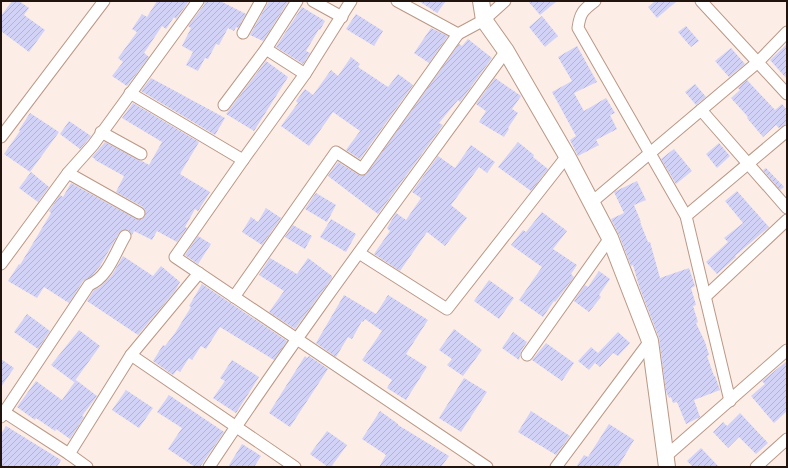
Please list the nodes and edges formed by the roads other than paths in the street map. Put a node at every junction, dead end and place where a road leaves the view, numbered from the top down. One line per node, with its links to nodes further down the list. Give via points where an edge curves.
1 (104, 1): 27 (street)
2 (198, 1): 21 (street)
3 (261, 1): 15 (street)
4 (297, 1): 17 (street)
5 (312, 1): 12 (street)
6 (351, 1): 12 (street)
7 (397, 1): 16 (street)
8 (481, 1): 13 (street)
9 (505, 1): 13 (street)
10 (595, 1): 28 (street, via 579,16 578,28)
11 (701, 1): 19 (street)
12 (342, 17): 20 (street)
13 (484, 20): 16 (street); 18 (street)
14 (787, 32): 19 (street)
15 (243, 33)
16 (458, 34): 44 (street, via 362,169 336,152)
17 (266, 49): 20 (street); 23 (street)
18 (506, 51): 30 (street); 41 (street)
19 (758, 62): 22 (street); 24 (street)
20 (305, 74): 31 (street)
21 (130, 93): 26 (street); 31 (street)
22 (787, 94)
23 (224, 105)
24 (701, 110): 28 (street); 32 (street)
25 (787, 131): 32 (street)
26 (102, 132): 29 (street); 33 (street)
27 (1, 137)
28 (649, 153): 34 (street); 37 (street)
29 (141, 154)
30 (568, 156): 34 (street); 41 (street, via 447,309)
31 (243, 160): 43 (street, via 175,257)
32 (748, 164): 35 (street); 37 (street)
33 (68, 172): 36 (street); 42 (street)
34 (592, 202): 40 (street)
35 (787, 208)
36 (139, 213)
37 (686, 216): 45 (street)
38 (787, 220): 45 (street)
39 (125, 236): 52 (street, via 103,276 89,285)
40 (610, 238): 47 (street); 50 (street)
41 (359, 253): 46 (street)
42 (1, 264)
43 (199, 273): 44 (street); 49 (street)
44 (234, 297): 46 (street)
45 (705, 297): 51 (street)
46 (297, 339): 53 (street); 60 (street)
47 (650, 341): 56 (street); 61 (street)
48 (787, 350): 51 (street)
49 (131, 355): 53 (street); 55 (street)
50 (527, 355)
51 (730, 401): 56 (street)
52 (2, 413): 55 (street)
53 (235, 427): 58 (street); 59 (street)
54 (787, 439): 62 (street)
55 (69, 454): 57 (street)
56 (666, 462)
57 (87, 467)
58 (209, 467)
59 (295, 467)
60 (487, 467)
61 (556, 467)
62 (756, 467)

